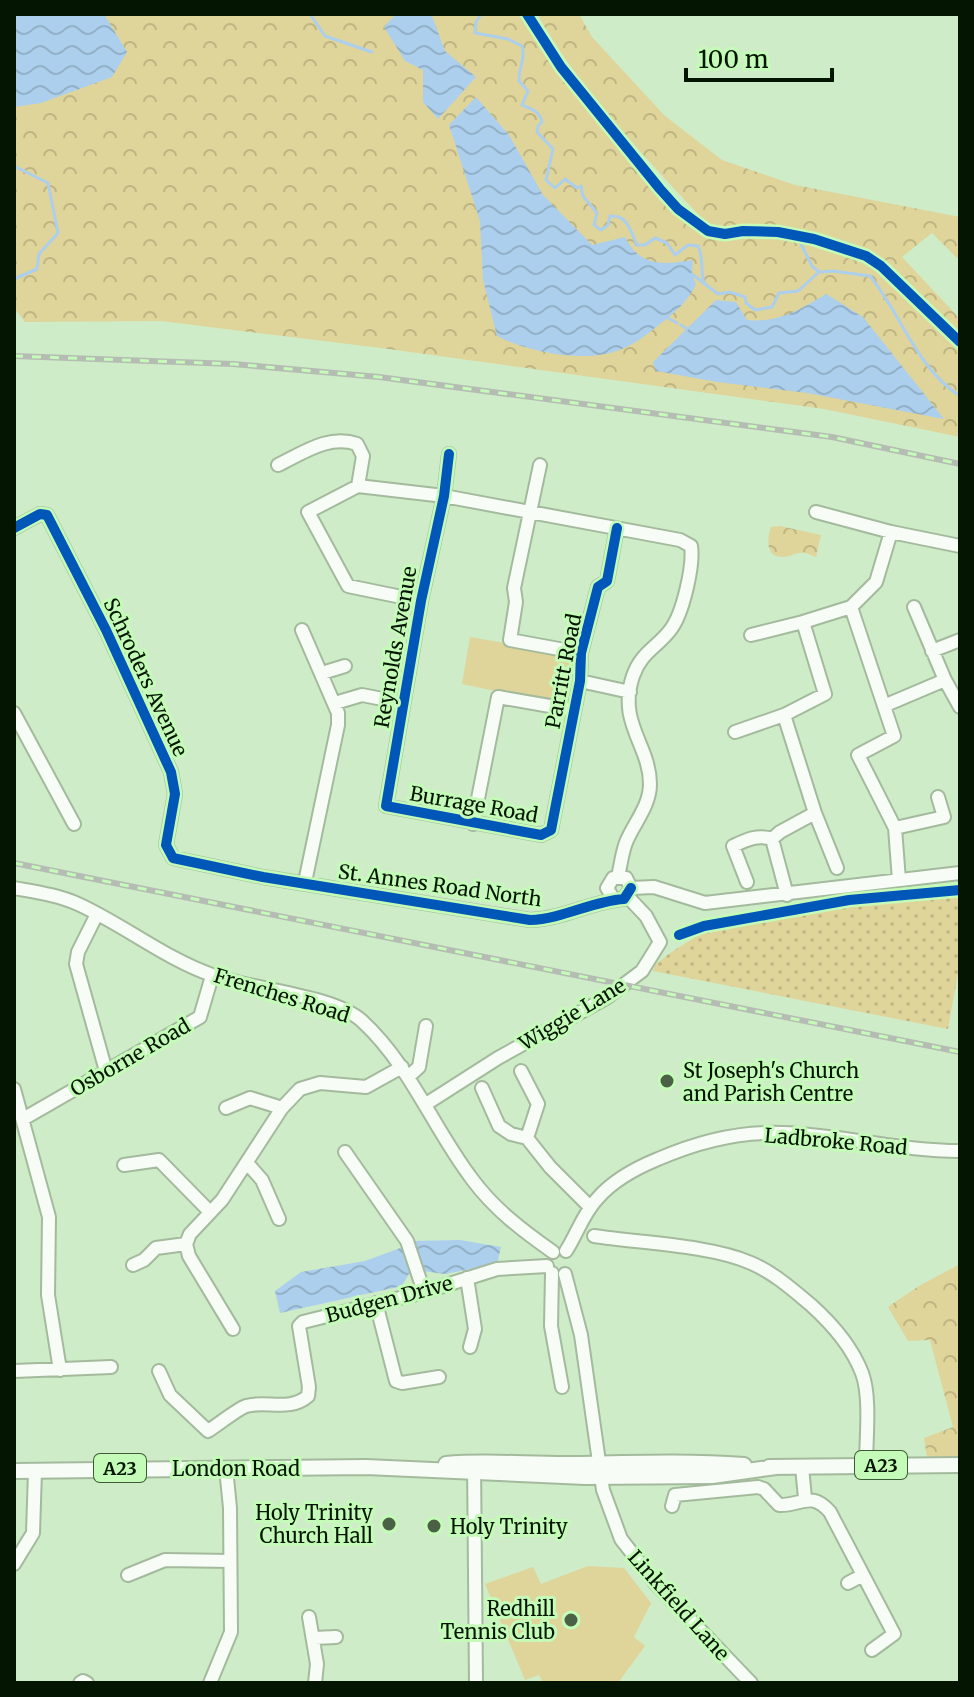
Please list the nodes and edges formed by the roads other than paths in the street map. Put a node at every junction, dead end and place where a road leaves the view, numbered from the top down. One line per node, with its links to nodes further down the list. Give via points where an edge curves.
1 (449, 454): 5 (street, Reynolds Avenue)
2 (278, 465): 4 (street, via 336,439 357,444 363,456)
3 (540, 465): 6 (street)
4 (358, 480): 5 (street); 12 (street, via 308,512 348,586)
5 (444, 496): 6 (street); 12 (street, Reynolds Avenue)
6 (531, 512): 9 (street); 20 (street, via 514,588 510,640)
7 (816, 512): 10 (street)
8 (14, 528): 46 (street, Schroders Avenue, via 47,515 106,630 171,772 175,794 169,854 183,862)
9 (617, 528): 20 (street, Parritt Road, via 607,581 598,587); 25 (street, via 691,546 678,616 672,629 646,651)
10 (891, 532): 11 (street); 13 (street, via 876,582)
11 (960, 546)
12 (421, 601): 27 (street, Reynolds Avenue)
13 (851, 607): 15 (street); 28 (street)
14 (914, 607): 19 (street)
15 (803, 622): 17 (street); 31 (street, via 825,694)
16 (302, 630): 22 (street)
17 (751, 635)
18 (960, 640): 19 (street)
19 (932, 651): 23 (street)
20 (581, 653): 24 (street, Parritt Road)
21 (345, 666): 22 (street)
22 (322, 673): 26 (street)
23 (945, 680): 28 (street); 29 (street)
24 (580, 681): 25 (street); 30 (street, Parritt Road)
25 (630, 692): 44 (street, via 629,713 650,784)
26 (335, 703): 27 (street, via 362,695); 46 (street, via 338,725)
27 (403, 703): 35 (street, Reynolds Avenue)
28 (886, 705): 40 (street, via 894,736 858,755)
29 (960, 707)
30 (573, 710): 38 (street, via 498,697); 39 (street, Parritt Road)
31 (784, 715): 33 (street); 36 (street)
32 (16, 722): 37 (street)
33 (735, 732)
34 (938, 797): 40 (street, via 944,817)
35 (386, 806): 38 (street, Burrage Road)
36 (815, 813): 41 (street); 42 (street)
37 (74, 824)
38 (473, 824): 39 (street, Burrage Road, via 541,835)
39 (553, 826)
40 (895, 828): 45 (street)
41 (772, 839): 47 (street, via 765,836 733,846); 50 (street)
42 (837, 868)
43 (960, 873): 45 (street)
44 (618, 876): 49 (street, via 628,880); 51 (street, via 607,888)
45 (899, 880): 50 (street)
46 (305, 882): 51 (street, St. Annes Road North, via 530,920 555,918)
47 (747, 882)
48 (14, 888): 52 (street, Frenches Road, via 64,899)
49 (630, 892): 50 (street, via 654,887 705,903); 51 (street); 60 (street, Wiggie Lane, via 660,942 642,971 593,1006)
50 (787, 895)
51 (613, 898)
52 (97, 914): 53 (street, Frenches Road); 55 (street, via 76,964)
53 (212, 976): 55 (street, Osborne Road, via 200,1017); 57 (street, Frenches Road, via 358,1017)
54 (426, 1026): 57 (street, via 419,1067)
55 (106, 1071): 63 (street, Osborne Road)
56 (521, 1071): 64 (street, via 538,1104)
57 (405, 1072): 60 (street, Frenches Road); 62 (street, via 366,1087 309,1085)
58 (482, 1088): 64 (street, via 499,1126)
59 (14, 1089): 63 (street)
60 (426, 1104): 74 (street, Frenches Road, via 472,1180 502,1214)
61 (226, 1108): 62 (street, via 250,1098)
62 (282, 1108): 67 (street)
63 (23, 1119): 83 (street, via 49,1217 48,1295)
64 (527, 1138): 69 (street)
65 (960, 1151): 69 (street, Ladbroke Road, via 786,1133 736,1136 683,1148 634,1170)
66 (345, 1152): 78 (street, via 407,1241)
67 (247, 1163): 70 (street); 71 (street, via 262,1180)
68 (124, 1165): 70 (street, via 159,1160)
69 (590, 1207): 74 (street, Ladbroke Road)
70 (210, 1212): 73 (street)
71 (279, 1219)
72 (594, 1236): 88 (street, via 720,1253 784,1282 827,1320 862,1374)
73 (186, 1244): 75 (street, via 156,1248); 80 (street)
74 (559, 1251): 76 (street, Ladbroke Road, via 548,1259); 76 (street, via 572,1260 571,1266)
75 (142, 1265)
76 (555, 1271): 77 (street, Budgen Drive, via 497,1269); 87 (street, via 551,1326); 93 (street, via 581,1335)
77 (467, 1278): 78 (street, Budgen Drive); 81 (street, via 475,1329)
78 (424, 1292): 79 (street, Budgen Drive)
79 (376, 1303): 85 (street, Budgen Drive, via 301,1323 310,1392 301,1402 244,1406 208,1431 170,1395); 86 (street, via 396,1381)
80 (233, 1329)
81 (470, 1347)
82 (111, 1367): 83 (street)
83 (60, 1370): 84 (street)
84 (14, 1371)
85 (159, 1371)
86 (439, 1377)
87 (562, 1387)
88 (866, 1465): 89 (main road, London Road / A23); 90 (main road, London Road / A23)
89 (960, 1465)
90 (802, 1467): 93 (main road, London Road / A23, via 711,1463); 96 (street)
91 (226, 1468): 92 (main road, London Road / A23); 95 (main road, London Road / A23); 98 (street)
92 (474, 1468): 93 (main road, London Road / A23); 109 (street)
93 (600, 1469): 110 (street, Linkfield Lane, via 613,1523 631,1556)
94 (14, 1471): 95 (main road, London Road / A23)
95 (35, 1471): 99 (street, via 33,1533)
96 (805, 1498): 97 (street, via 779,1505 758,1487 675,1495); 101 (street, via 827,1507)
97 (672, 1506)
98 (230, 1561): 100 (street, via 165,1560); 107 (street, via 231,1632)
99 (14, 1564)
100 (128, 1575)
101 (863, 1575): 102 (street); 106 (street, via 894,1634)
102 (848, 1583)
103 (309, 1617): 105 (street)
104 (336, 1637): 105 (street)
105 (314, 1638): 108 (street)
106 (872, 1650)
107 (210, 1683)
108 (315, 1683)
109 (476, 1683)
110 (751, 1683)

